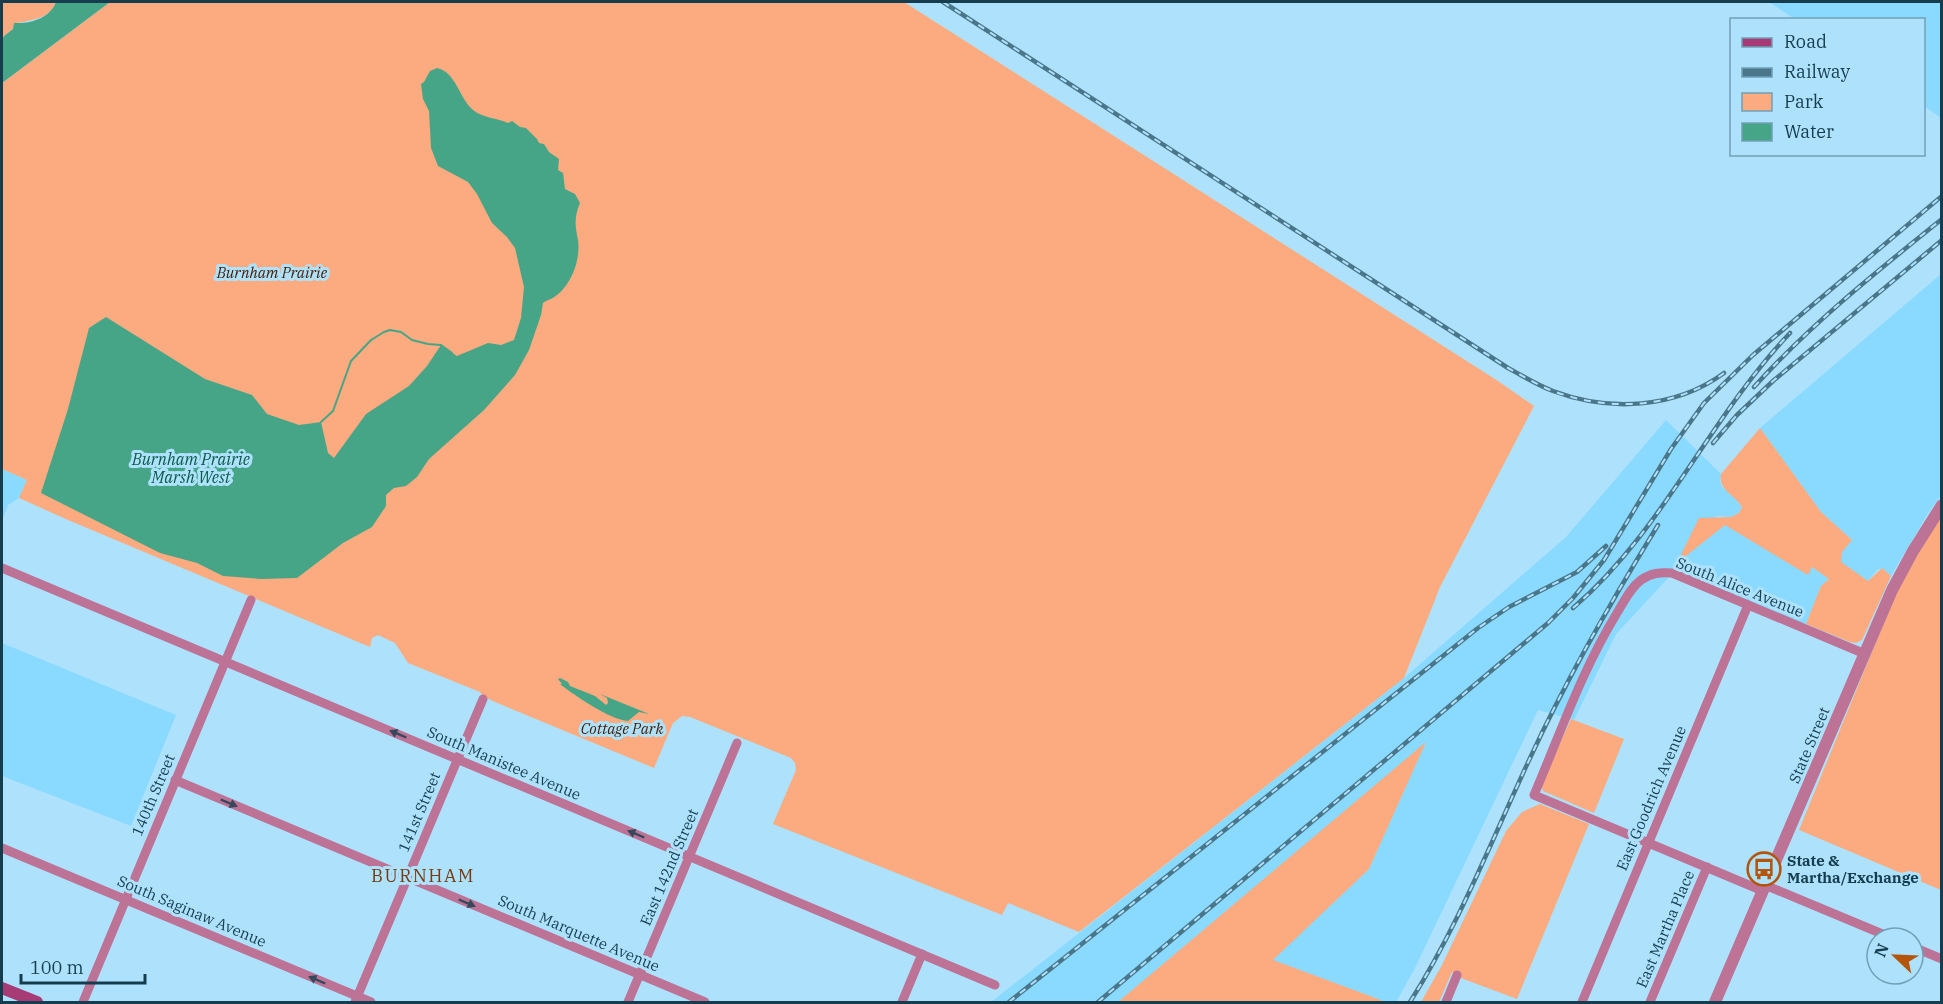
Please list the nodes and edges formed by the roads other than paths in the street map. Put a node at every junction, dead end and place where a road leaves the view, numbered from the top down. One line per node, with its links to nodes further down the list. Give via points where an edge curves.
1 (1941, 505): 5 (street, State Street, via 1903,568)
2 (2, 568): 6 (street, South Manistee Avenue)
3 (251, 600): 6 (street, 140th Street)
4 (1748, 605): 5 (street, South Alice Avenue); 11 (street, East Goodrich Avenue); 11 (street, South Alice Avenue, via 1672,573 1652,574 1640,580 1609,626 1534,795)
5 (1865, 654): 16 (street, State Street)
6 (225, 662): 9 (street, South Manistee Avenue, one-way to 6); 10 (street, 140th Street)
7 (483, 699): 9 (street, 141st Street)
8 (737, 743): 13 (street, East 142nd Street)
9 (457, 760): 13 (street, South Manistee Avenue, one-way to 9); 15 (street, 141st Street)
10 (175, 780): 15 (street, South Marquette Avenue, one-way to 15); 17 (street, 140th Street)
11 (1649, 843): 14 (street); 34 (street, East Goodrich Avenue)
12 (2, 848): 17 (street, South Saginaw Avenue)
13 (690, 857): 20 (street, South Manistee Avenue); 22 (street, East 142nd Street)
14 (1707, 867): 16 (street); 35 (street, East Martha Place)
15 (407, 878): 22 (street, South Marquette Avenue, one-way to 22); 26 (street, 141st Street)
16 (1764, 888): 18 (street); 36 (street, State Street)
17 (125, 900): 26 (street, South Saginaw Avenue, one-way to 17); 28 (street, 140th Street)
18 (1865, 927)
19 (1925, 952): 21 (street)
20 (922, 954): 24 (street, South Manistee Avenue); 32 (street)
21 (1941, 959)
22 (640, 975): 30 (street, East 142nd Street); 31 (street, South Marquette Avenue)
23 (1457, 975): 33 (street)
24 (995, 985)
25 (2, 988): 27 (main road)
26 (356, 1000): 29 (street, South Saginaw Avenue)
27 (37, 1002)
28 (82, 1002)
29 (371, 1002)
30 (628, 1002)
31 (705, 1002)
32 (902, 1002)
33 (1446, 1002)
34 (1582, 1002)
35 (1650, 1002)
36 (1718, 1002)

